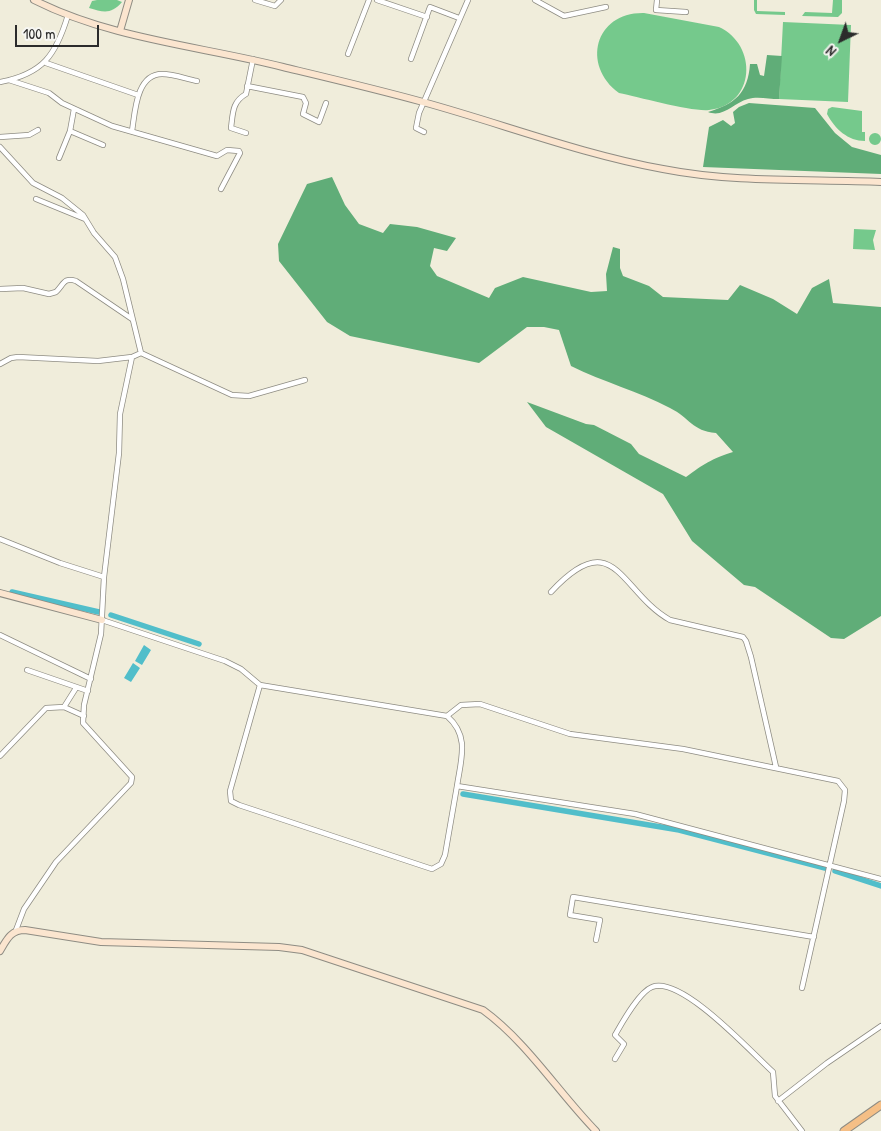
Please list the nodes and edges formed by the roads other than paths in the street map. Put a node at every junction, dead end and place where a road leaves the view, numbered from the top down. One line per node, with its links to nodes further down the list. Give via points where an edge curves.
1 (34, 0): 12 (main road)
2 (129, 0): 15 (main road)
3 (255, 0): 4 (street, via 275,6)
4 (282, 0)
5 (369, 0): 16 (street)
6 (377, 0): 13 (street)
7 (468, 0): 14 (street)
8 (535, 0): 10 (street, via 564,16)
9 (657, 0): 11 (street, via 656,10)
10 (606, 7)
11 (686, 12)
12 (68, 15): 15 (main road); 19 (street, via 62,36)
13 (426, 17): 14 (street, via 430,7); 18 (street)
14 (459, 18): 25 (street)
15 (120, 31): 17 (main road)
16 (348, 54)
17 (253, 59): 23 (street); 25 (main road)
18 (411, 59)
19 (46, 63): 20 (street); 24 (street)
20 (9, 80): 22 (street); 27 (street, via 49,92)
21 (197, 81): 24 (street, via 160,74 149,78)
22 (0, 82)
23 (247, 86): 26 (street, via 303,97 306,103 303,114 319,122); 32 (street, via 246,94 237,99 231,128)
24 (138, 95): 30 (street)
25 (423, 102): 31 (street, via 416,128); 37 (main road, via 545,139 662,169 714,176)
26 (326, 103)
27 (74, 109): 29 (street); 30 (street)
28 (38, 130): 33 (street, via 29,135)
29 (70, 131): 34 (street); 36 (street)
30 (132, 131): 38 (street, via 217,156 227,150 239,151)
31 (424, 132)
32 (246, 133)
33 (0, 137)
34 (103, 145)
35 (0, 147): 40 (street, via 34,183 62,198)
36 (59, 158)
37 (881, 182)
38 (221, 189)
39 (36, 199): 40 (street)
40 (86, 220): 42 (street, via 114,257 123,279)
41 (0, 289): 42 (street, via 23,288 49,294 56,292 65,280 76,280)
42 (132, 319): 43 (street)
43 (141, 353): 44 (street); 46 (street, via 232,395 249,396)
44 (132, 357): 45 (street, via 98,361 18,357); 48 (street, via 120,414 119,453)
45 (0, 364)
46 (305, 380)
47 (0, 539): 48 (street)
48 (104, 577): 51 (street)
49 (551, 592): 62 (street, via 575,570 588,563 600,562 616,569 670,620 743,637)
50 (0, 594): 51 (main road)
51 (102, 620): 54 (street); 55 (street, via 224,661 242,669)
52 (0, 635): 54 (street)
53 (27, 670): 56 (street)
54 (91, 679): 57 (street)
55 (260, 685): 60 (street); 63 (street, via 230,791 231,801 239,806 432,869 441,864 445,855)
56 (76, 688): 57 (street); 58 (street)
57 (88, 691): 59 (street)
58 (64, 707): 59 (street); 61 (street, via 46,708)
59 (84, 716): 66 (street, via 86,728 132,777 131,783 56,862 24,909)
60 (447, 716): 62 (street, via 461,705 480,704 570,734 682,749); 63 (street, via 458,728 463,744)
61 (0, 756)
62 (776, 768): 64 (street, via 830,778 846,790)
63 (457, 786): 64 (street, via 635,814)
64 (831, 864): 65 (street); 67 (street)
65 (881, 879)
66 (16, 930): 69 (main road); 75 (main road, via 101,942 292,948 472,1005 495,1019)
67 (814, 937): 68 (street, via 572,897 570,915 600,920); 70 (street)
68 (596, 940)
69 (0, 950)
70 (802, 988)
71 (881, 1026): 73 (street)
72 (615, 1059): 73 (street, via 624,1044 615,1035 644,991 656,986 674,988 695,1000 773,1072)
73 (778, 1101): 76 (street)
74 (881, 1105): 77 (main road)
75 (596, 1131)
76 (802, 1131)
77 (844, 1131)

